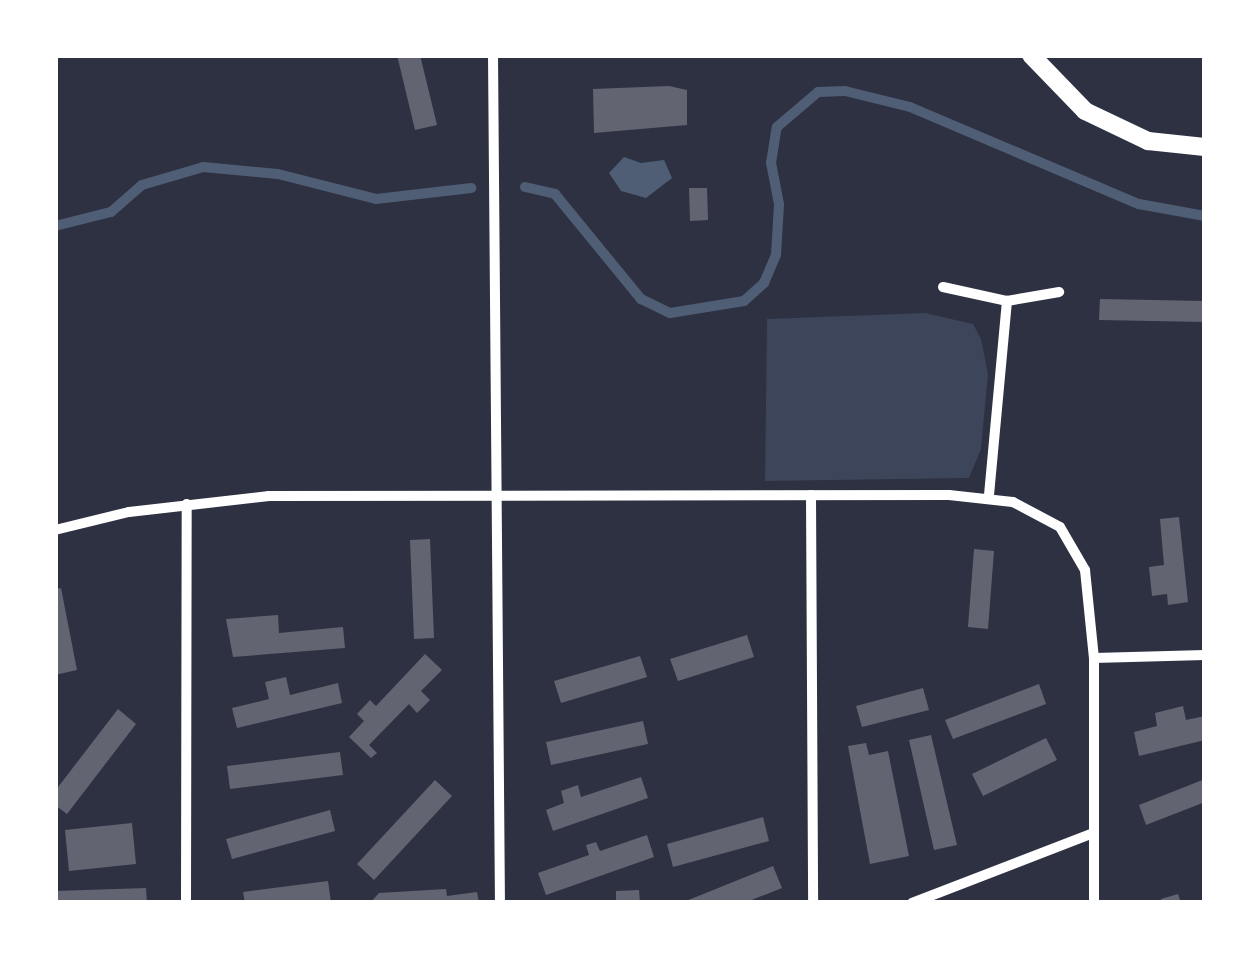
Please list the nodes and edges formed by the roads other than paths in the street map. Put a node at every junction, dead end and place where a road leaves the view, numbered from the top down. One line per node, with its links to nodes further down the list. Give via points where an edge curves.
1 (493, 55): 8 (street)
2 (1031, 55): 3 (street, via 1084,111 1148,141)
3 (1205, 147)
4 (942, 287): 6 (street)
5 (1059, 292): 6 (street)
6 (1007, 301): 9 (street)
7 (811, 495): 8 (street); 9 (street); 17 (street)
8 (498, 496): 10 (street, via 269,496); 16 (street)
9 (988, 496): 13 (street, via 1040,512 1060,528 1084,570)
10 (187, 504): 11 (street); 15 (street)
11 (55, 530)
12 (1205, 655): 13 (street)
13 (1094, 658): 14 (street)
14 (1093, 833): 18 (street); 19 (street)
15 (186, 903)
16 (500, 903)
17 (813, 903)
18 (912, 903)
19 (1094, 903)

